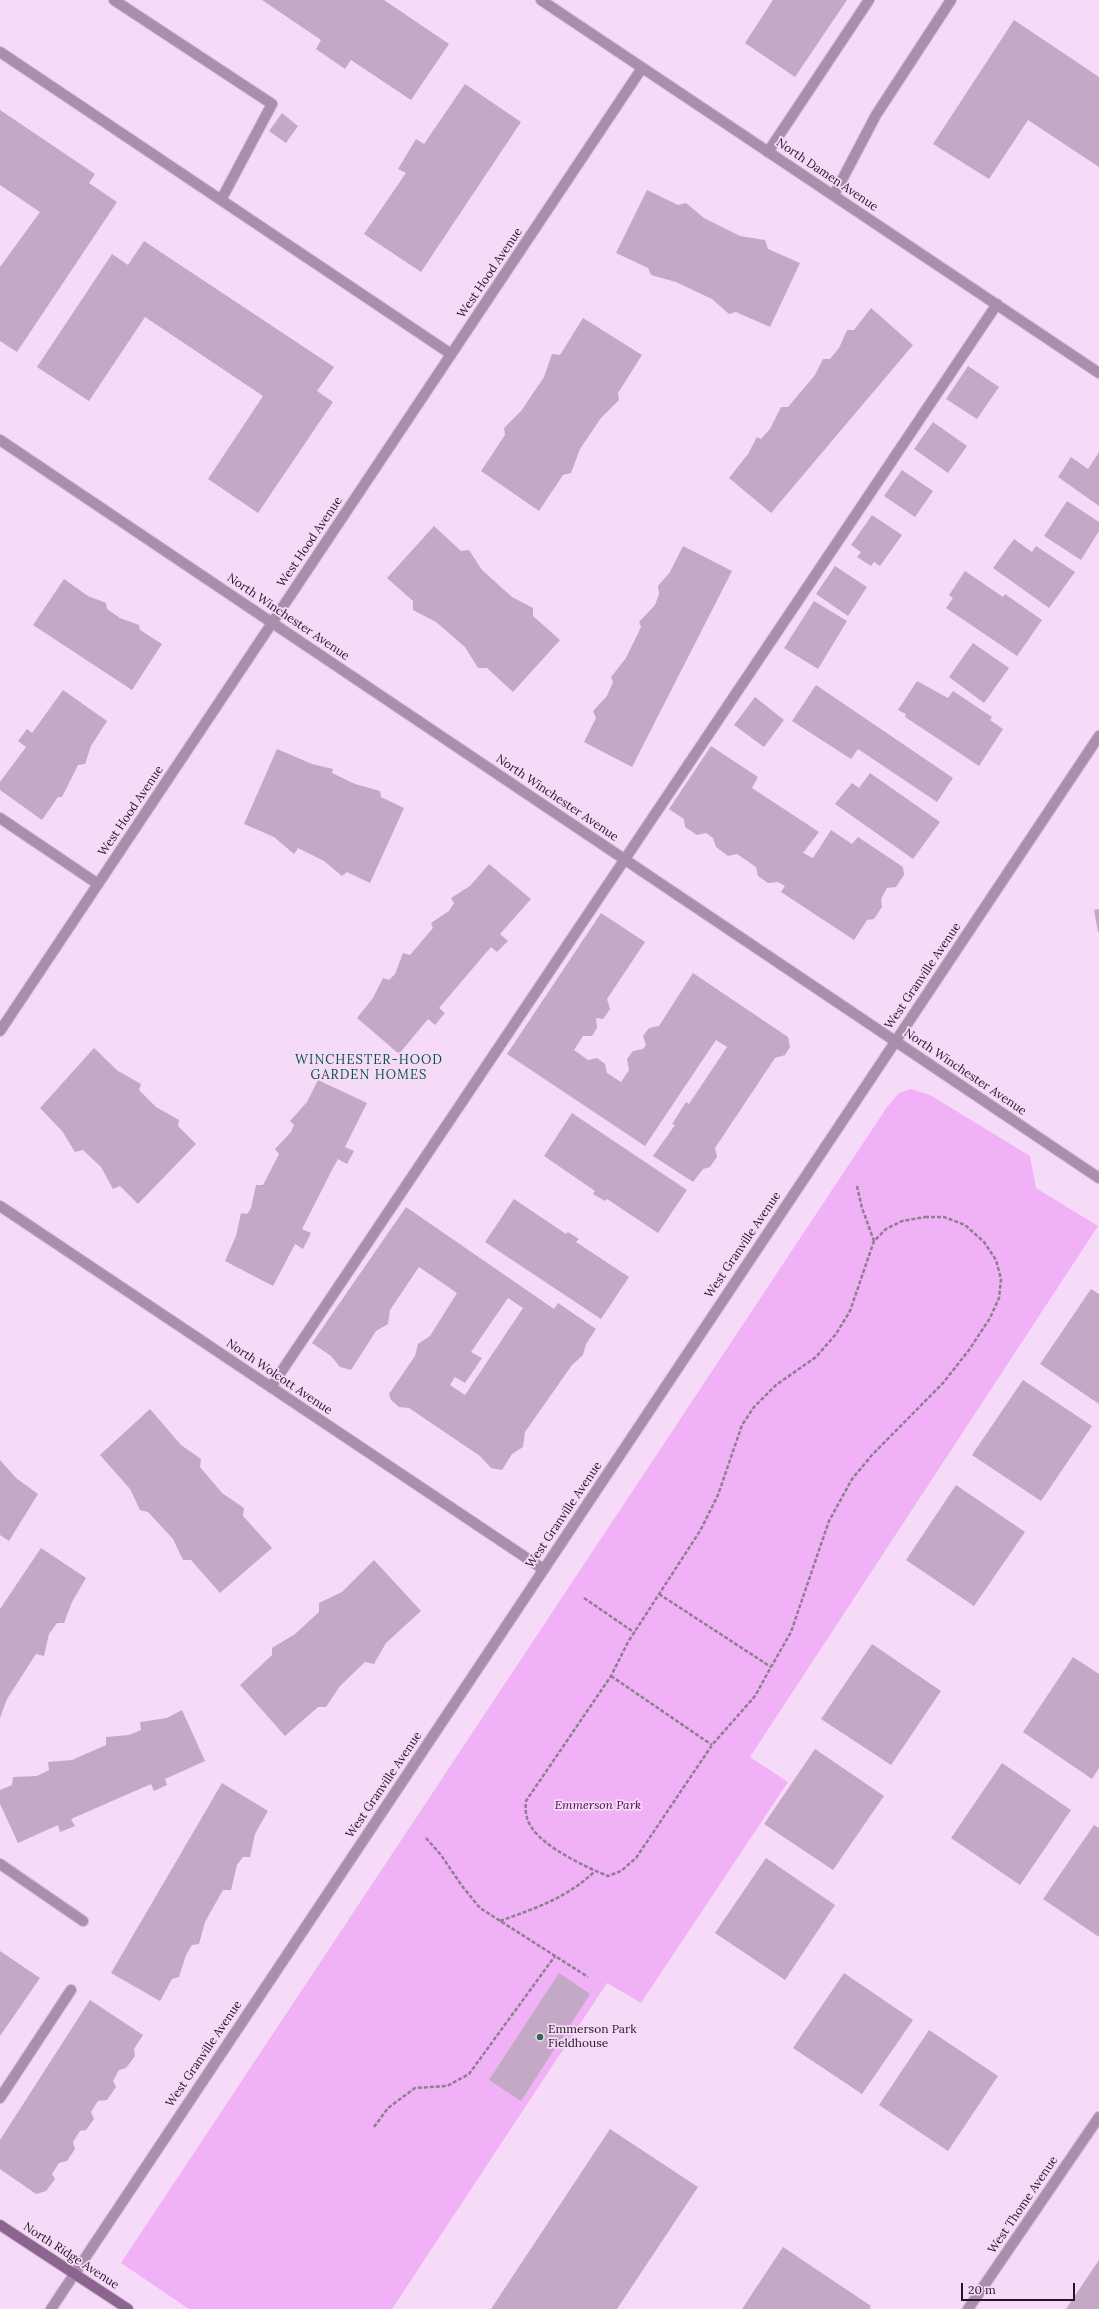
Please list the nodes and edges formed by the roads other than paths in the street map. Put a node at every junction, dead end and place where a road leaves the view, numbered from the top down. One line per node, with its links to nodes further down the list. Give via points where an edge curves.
1 (114, 0): 9 (street, via 272,104)
2 (541, 0): 6 (street, North Damen Avenue)
3 (869, 0): 7 (street)
4 (951, 0): 8 (street, via 876,115)
5 (0, 52): 9 (street)
6 (642, 68): 7 (street, North Damen Avenue); 11 (street, West Hood Avenue)
7 (768, 152): 8 (street, North Damen Avenue)
8 (834, 196): 10 (street, North Damen Avenue)
9 (221, 200): 11 (street)
10 (997, 304): 12 (street, North Damen Avenue); 17 (street)
11 (451, 354): 14 (street, West Hood Avenue)
12 (1099, 373)
13 (0, 440): 14 (street, North Winchester Avenue)
14 (272, 623): 17 (street, North Winchester Avenue); 18 (street, West Hood Avenue)
15 (1099, 736): 20 (street, West Granville Avenue)
16 (0, 818): 18 (street)
17 (624, 859): 20 (street, North Winchester Avenue); 23 (street)
18 (98, 884): 19 (street, West Hood Avenue)
19 (0, 1031)
20 (895, 1041): 21 (street, North Winchester Avenue); 24 (street, West Granville Avenue)
21 (1099, 1178)
22 (0, 1206): 23 (street, North Wolcott Avenue)
23 (271, 1387): 24 (street, North Wolcott Avenue)
24 (543, 1569): 31 (street, West Granville Avenue)
25 (0, 1864): 26 (street)
26 (83, 1921)
27 (71, 1990): 28 (street)
28 (0, 2098)
29 (1099, 2117): 34 (street, West Thome Avenue)
30 (0, 2225): 31 (main road, North Ridge Avenue)
31 (74, 2274): 32 (street, West Granville Avenue); 33 (main road, North Ridge Avenue)
32 (51, 2309)
33 (128, 2309)
34 (968, 2309)

